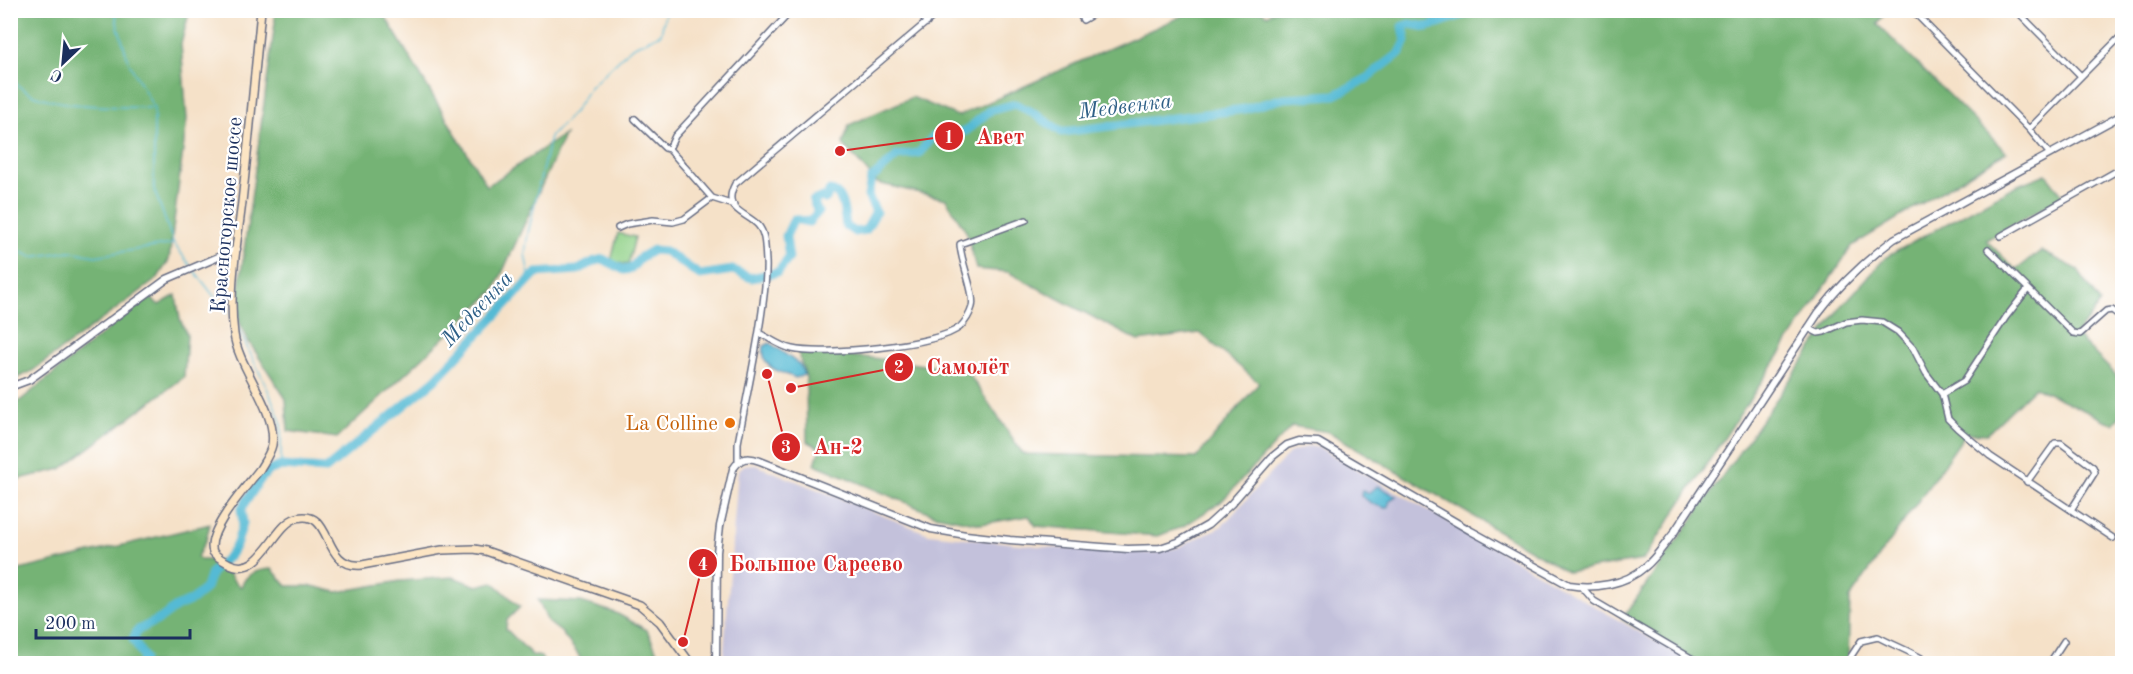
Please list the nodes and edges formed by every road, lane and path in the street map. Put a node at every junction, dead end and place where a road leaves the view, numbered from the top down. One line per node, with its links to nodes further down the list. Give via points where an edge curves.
1 (261, 10): 23 (main road, Красногорское шоссе)
2 (792, 10): 15 (street, via 675,136)
3 (917, 10): 9 (street)
4 (941, 10): 9 (street)
5 (1077, 10): 6 (street, via 1083,20)
6 (1100, 10)
7 (1912, 10): 14 (street)
8 (2016, 10): 11 (street)
9 (927, 23): 19 (street, via 735,184 730,192)
10 (2122, 35): 11 (street)
11 (2080, 75): 14 (street)
12 (2122, 115): 16 (street)
13 (635, 119): 15 (street)
14 (2029, 129): 16 (street)
15 (669, 149): 18 (street)
16 (2049, 153): 27 (street, via 1894,239 1846,279)
17 (2122, 168): 22 (street)
18 (712, 198): 19 (street); 21 (street, via 684,219 652,220)
19 (734, 205): 28 (street, via 758,225 762,234 766,267)
20 (1026, 220): 28 (street, via 960,244 973,302 960,327 949,333 859,351 822,352 791,349)
21 (618, 228)
22 (2001, 236)
23 (237, 249): 29 (street, via 167,279 29,380); 37 (main road, Красногорское шоссе, via 231,300 235,345 268,417 272,442 266,459 216,530 211,547 216,556 230,564 244,565 266,551 287,523 300,517 319,524 336,555 347,565 459,548 486,551 639,605 660,622)
24 (1988, 249): 25 (street)
25 (2028, 289): 26 (street, via 2073,333 2080,334 2106,311 2112,310); 30 (street, via 1964,381)
26 (2122, 318)
27 (1808, 328): 30 (street, via 1818,333 1846,322 1882,322 1899,332 1913,348); 35 (street, via 1673,534 1646,567 1614,583)
28 (759, 333): 31 (street, via 738,443)
29 (10, 387)
30 (1942, 394): 32 (street, via 1948,419)
31 (738, 462): 35 (street, via 751,458 945,532 1160,549 1208,525 1287,445 1318,442 1557,579); 38 (street, via 733,469 717,552)
32 (2027, 482): 33 (street); 33 (street, via 2055,443 2061,443 2095,472)
33 (2071, 510): 34 (street)
34 (2113, 538)
35 (1582, 587): 39 (street, via 1594,601)
36 (2064, 641): 42 (street)
37 (691, 663)
38 (716, 663)
39 (1701, 663)
40 (1846, 663): 41 (street, via 1861,641 1878,637)
41 (1930, 663)
42 (2049, 663)

